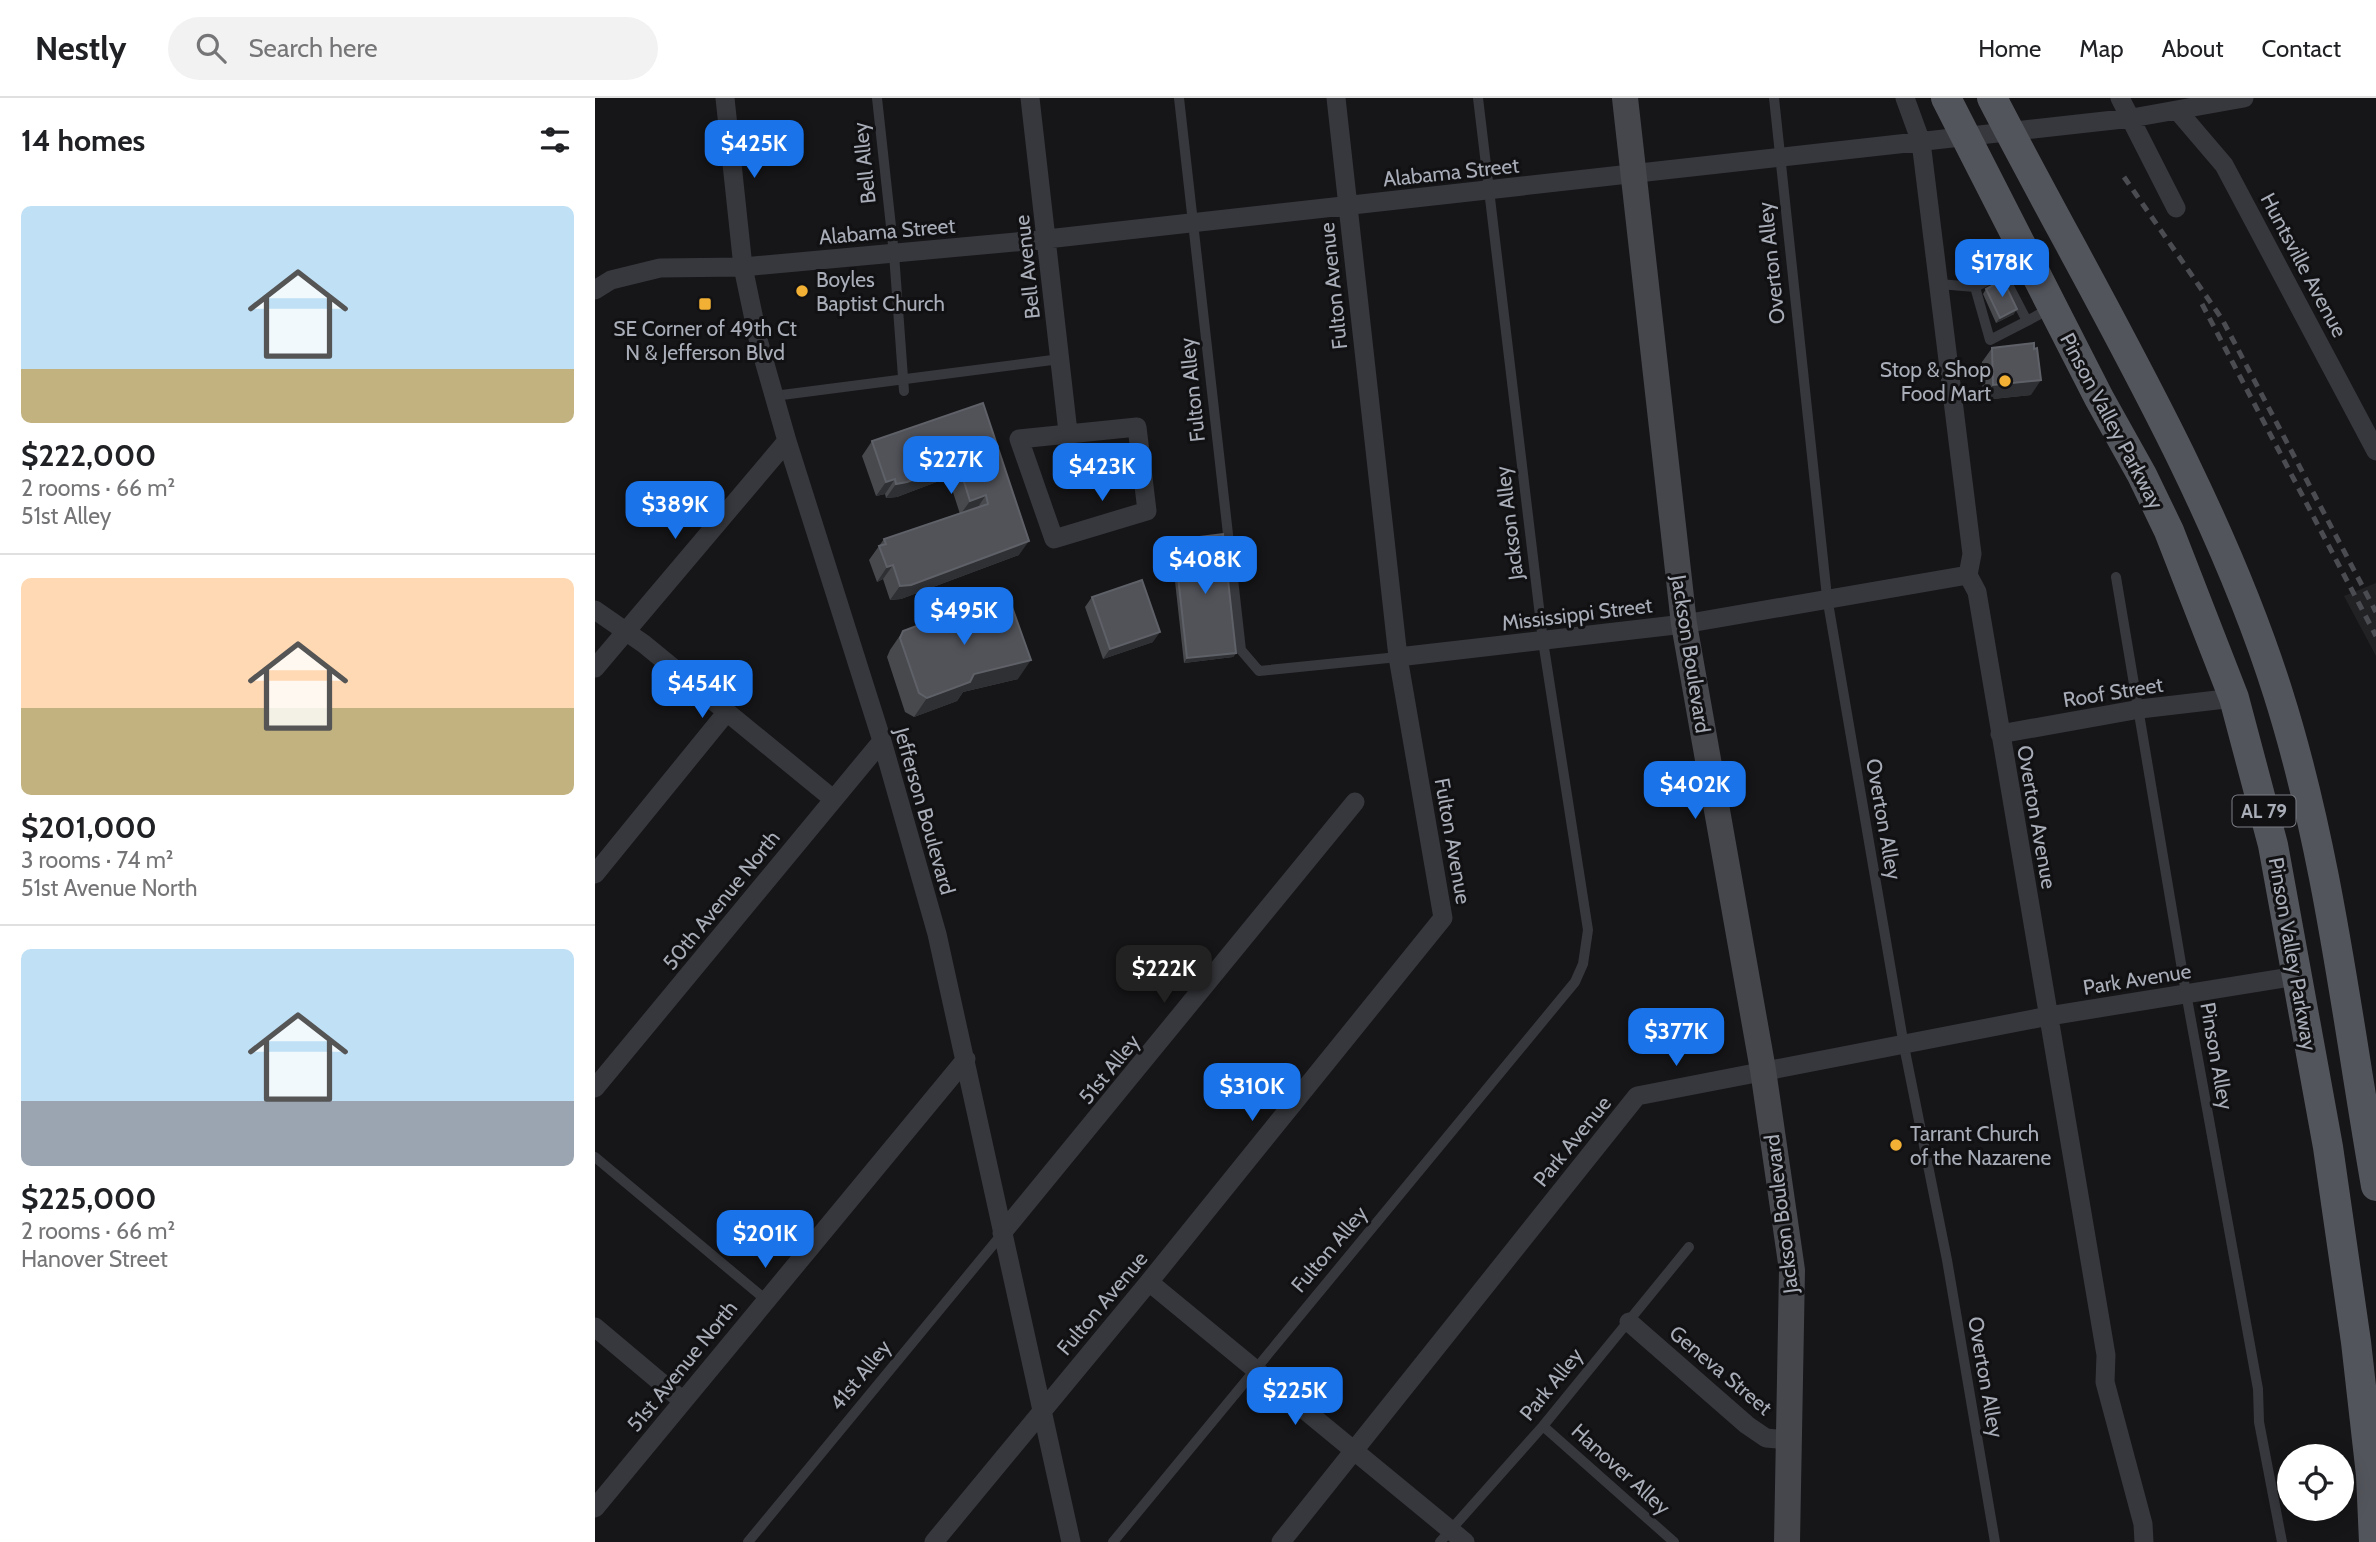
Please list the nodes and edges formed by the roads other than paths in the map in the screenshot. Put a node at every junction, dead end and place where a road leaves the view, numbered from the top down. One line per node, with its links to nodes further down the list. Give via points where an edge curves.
1 (725, 98): 29 (street, Jefferson Boulevard)
2 (877, 98): 27 (lane, Bell Alley)
3 (1030, 98): 26 (street, Bell Avenue)
4 (1179, 98): 25 (lane, Fulton Alley)
5 (1336, 98): 23 (street, Fulton Avenue)
6 (1478, 98): 22 (lane, Jackson Alley)
7 (1625, 98): 21 (street, Jackson Boulevard)
8 (1774, 98): 20 (lane, Overton Alley)
9 (1905, 98): 19 (street, Overton Avenue)
10 (1946, 98): 18 (main road, Pinson Valley Parkway / AL 79)
11 (1992, 98): 17 (main road, AL 79)
12 (2120, 98): 16 (street)
13 (2244, 98): 14 (street, Alabama Street)
14 (2201, 101): 15 (street, Alabama Street)
15 (2177, 110): 16 (street, Alabama Street); 39 (street, Huntsville Avenue, via 2224,164)
16 (2132, 118): 17 (street, Alabama Street); 24 (street)
17 (2009, 131): 18 (street, Alabama Street); 57 (main road, Pinson Valley Parkway / AL 79, via 2186,469 2245,601 2278,693 2316,838)
18 (1966, 137): 19 (street, Alabama Street); 28 (main road, Pinson Valley Parkway / AL 79)
19 (1921, 142): 20 (street, Alabama Street); 30 (street, Overton Avenue)
20 (1779, 158): 21 (street, Alabama Street); 42 (lane, Overton Alley)
21 (1633, 176): 22 (street, Alabama Street); 44 (street, Jackson Boulevard)
22 (1487, 190): 23 (street, Alabama Street); 46 (lane, Jackson Alley)
23 (1347, 206): 25 (street, Alabama Street); 47 (street, Fulton Avenue)
24 (2176, 208)
25 (1192, 222): 26 (street, Alabama Street); 47 (lane, Fulton Alley, via 1241,650 1259,671)
26 (1047, 239): 27 (street, Alabama Street); 34 (street, Bell Avenue)
27 (894, 254): 29 (street, Alabama Street); 35 (lane, Bell Alley)
28 (2015, 266): 31 (lane); 33 (main road, Pinson Valley Parkway / AL 79)
29 (743, 267): 32 (street, Alabama Street, via 660,268 611,280); 36 (street, Jefferson Boulevard)
30 (1939, 284): 31 (lane); 40 (street, Overton Avenue, via 1972,554)
31 (1975, 288): 33 (lane, via 1990,340)
32 (595, 290)
33 (2040, 314): 49 (main road, Pinson Valley Parkway / AL 79, via 2169,531)
34 (1060, 359): 35 (lane); 37 (street, Bell Avenue)
35 (904, 386): 36 (lane)
36 (774, 397): 38 (street, Jefferson Boulevard)
37 (1067, 432): 37 (street, via 1137,426 1147,511 1054,539 1019,439)
38 (787, 441): 45 (street); 53 (street, Jefferson Boulevard)
39 (2376, 451)
40 (1968, 575): 42 (street, Mississippi Street); 52 (street, Overton Avenue, via 1977,592)
41 (2116, 577): 50 (lane, Pinson Alley)
42 (1827, 597): 44 (street, Mississippi Street); 62 (lane, Overton Alley)
43 (595, 610): 45 (street)
44 (1684, 624): 46 (street, Mississippi Street); 64 (street, Jackson Boulevard)
45 (625, 633): 48 (street); 51 (street)
46 (1543, 641): 47 (street, Mississippi Street); 59 (lane, Jackson Alley, via 1588,930)
47 (1398, 657): 70 (street, Fulton Avenue, via 1443,918)
48 (595, 668)
49 (2234, 698): 50 (street, Roof Street); 58 (main road, Pinson Valley Parkway / AL 79, via 2273,845)
50 (2140, 709): 52 (street, Roof Street); 60 (lane, Pinson Alley)
51 (726, 713): 54 (street); 56 (street)
52 (2000, 734): 61 (street, Overton Avenue)
53 (882, 741): 54 (street, 50th Avenue North); 63 (street, Jefferson Boulevard, via 937,934)
54 (833, 799): 65 (street, 50th Avenue North)
55 (1355, 802): 68 (street, 51st Alley)
56 (595, 874)
57 (2341, 965): 58 (main road); 67 (main road, Pinson Valley Parkway / AL 79)
58 (2297, 976): 60 (street, Park Avenue); 79 (main road, Pinson Valley Parkway / AL 79)
59 (1576, 982): 74 (lane, Fulton Alley)
60 (2186, 993): 61 (street, Park Avenue); 92 (lane, Pinson Alley)
61 (2049, 1016): 62 (street, Park Avenue); 91 (street, Overton Avenue, via 2106,1355 2105,1382)
62 (1904, 1046): 64 (street, Park Avenue); 90 (lane, Overton Alley, via 1947,1260)
63 (966, 1059): 68 (street, Jefferson Boulevard); 71 (street, 51st Avenue North)
64 (1763, 1070): 78 (street, Jackson Boulevard, via 1792,1270); 80 (street, Park Avenue, via 1637,1096)
65 (595, 1088)
66 (595, 1157): 71 (lane)
67 (2376, 1186)
68 (1002, 1233): 76 (street, Jefferson Boulevard); 83 (lane, 41st Alley)
69 (1689, 1247): 72 (lane, Park Alley)
70 (1149, 1282): 74 (street); 76 (street, Fulton Avenue)
71 (766, 1300): 75 (street, 51st Avenue North)
72 (1629, 1322): 77 (lane, Park Alley); 78 (street, Geneva Street, via 1747,1425 1766,1438)
73 (595, 1327): 75 (street)
74 (1255, 1368): 80 (street); 86 (lane, Fulton Alley)
75 (683, 1401): 81 (street, 51st Avenue North)
76 (1043, 1409): 84 (street, Fulton Avenue); 85 (street, Jefferson Boulevard)
77 (1543, 1426): 82 (lane, Park Alley); 88 (lane, Hanover Alley)
78 (1789, 1440): 89 (street, Jackson Boulevard)
79 (2372, 1442): 93 (main road, Pinson Valley Parkway / AL 79)
80 (1355, 1450): 82 (street); 87 (street, Park Avenue)
81 (595, 1508)
82 (1452, 1538)
83 (748, 1542)
84 (934, 1542)
85 (1071, 1542)
86 (1113, 1542)
87 (1281, 1542)
88 (1674, 1542)
89 (1787, 1542)
90 (1995, 1542)
91 (2144, 1542)
92 (2281, 1542)
93 (2374, 1542)

